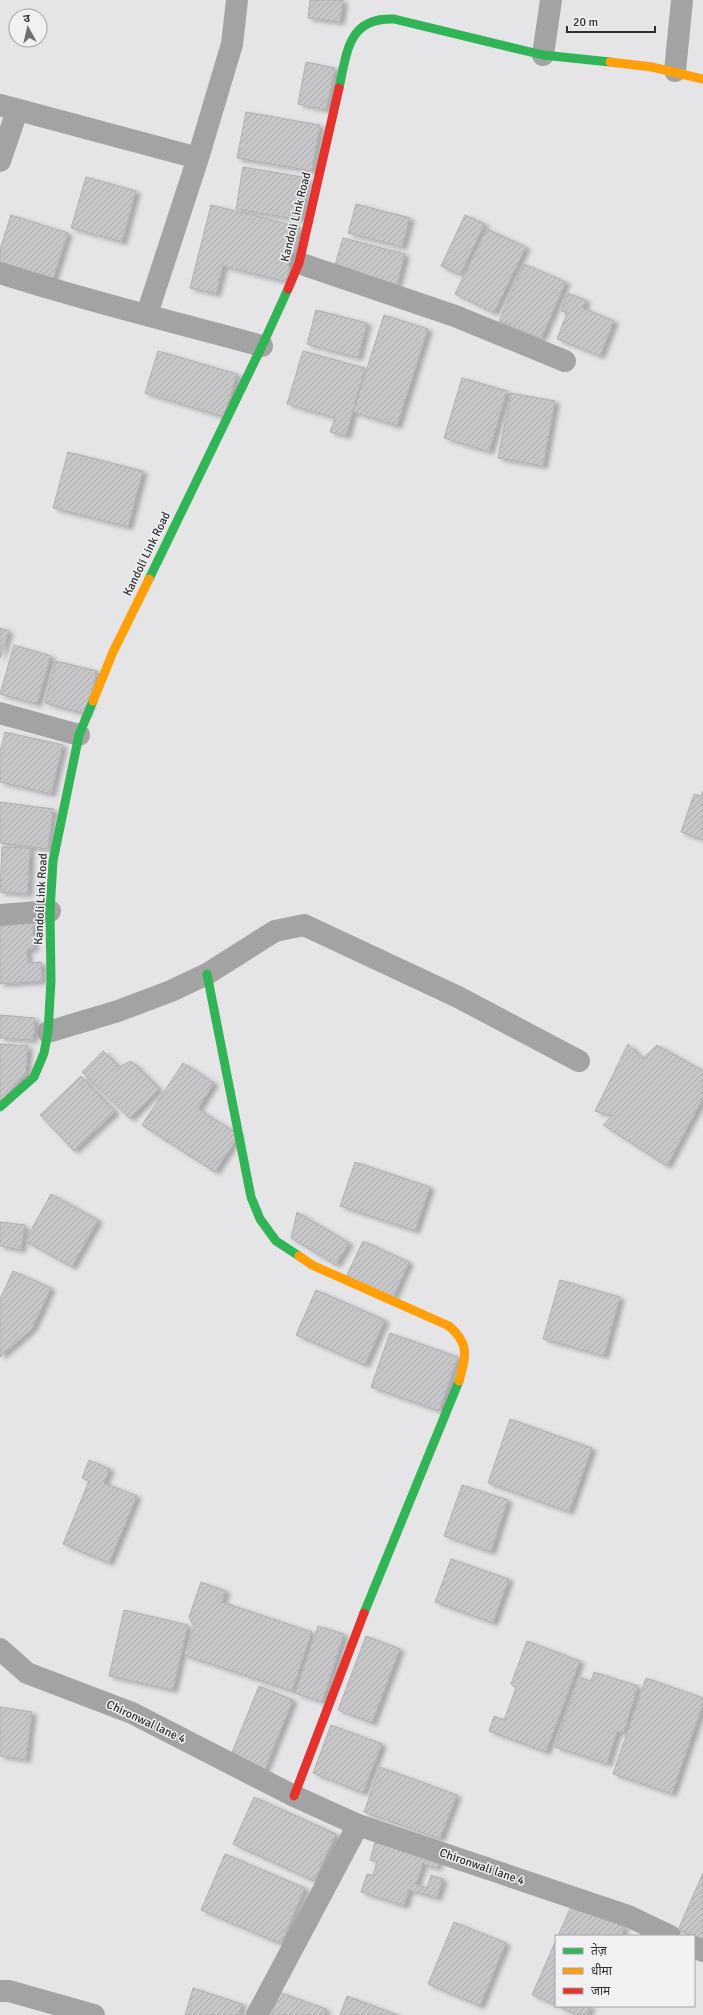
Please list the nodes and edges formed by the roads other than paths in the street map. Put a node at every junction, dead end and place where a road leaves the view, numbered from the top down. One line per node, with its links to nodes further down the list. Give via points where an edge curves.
1 (237, 0): 8 (street, via 232,44)
2 (551, 0): 4 (street)
3 (682, 0): 5 (street)
4 (543, 55): 5 (street, via 619,62); 10 (street, Kandoli Link Road, via 394,19 370,21 358,28 348,47)
5 (675, 71): 6 (street)
6 (703, 79)
7 (9, 108): 8 (street); 9 (street)
8 (198, 158): 12 (street)
9 (0, 160)
10 (298, 263): 13 (street, Kandoli Link Road); 14 (street, via 455,316)
11 (0, 273): 12 (street, via 53,290)
12 (147, 314): 13 (street)
13 (262, 346): 16 (street, Kandoli Link Road, via 113,652)
14 (565, 361)
15 (1, 717): 16 (street)
16 (79, 735): 17 (street, Kandoli Link Road, via 52,861)
17 (50, 911): 18 (street); 20 (street, Kandoli Link Road)
18 (0, 915)
19 (207, 974): 20 (street, via 171,992); 21 (street, via 275,931 304,925 458,997); 24 (street, via 251,1198 276,1242 312,1265 449,1326 460,1334 466,1346 457,1387 373,1588)
20 (48, 1032): 22 (street, Kandoli Link Road, via 44,1053 34,1077)
21 (579, 1061)
22 (0, 1106)
23 (0, 1649): 24 (street, Chironwal lane 4, via 27,1673 132,1713)
24 (294, 1796): 25 (street, Chironwali lane 4)
25 (358, 1825): 26 (street, Chironwali lane 4, via 628,1916); 29 (street)
26 (668, 1935)
27 (0, 1991): 28 (street, via 9,1991)
28 (94, 2015)
29 (257, 2015)

